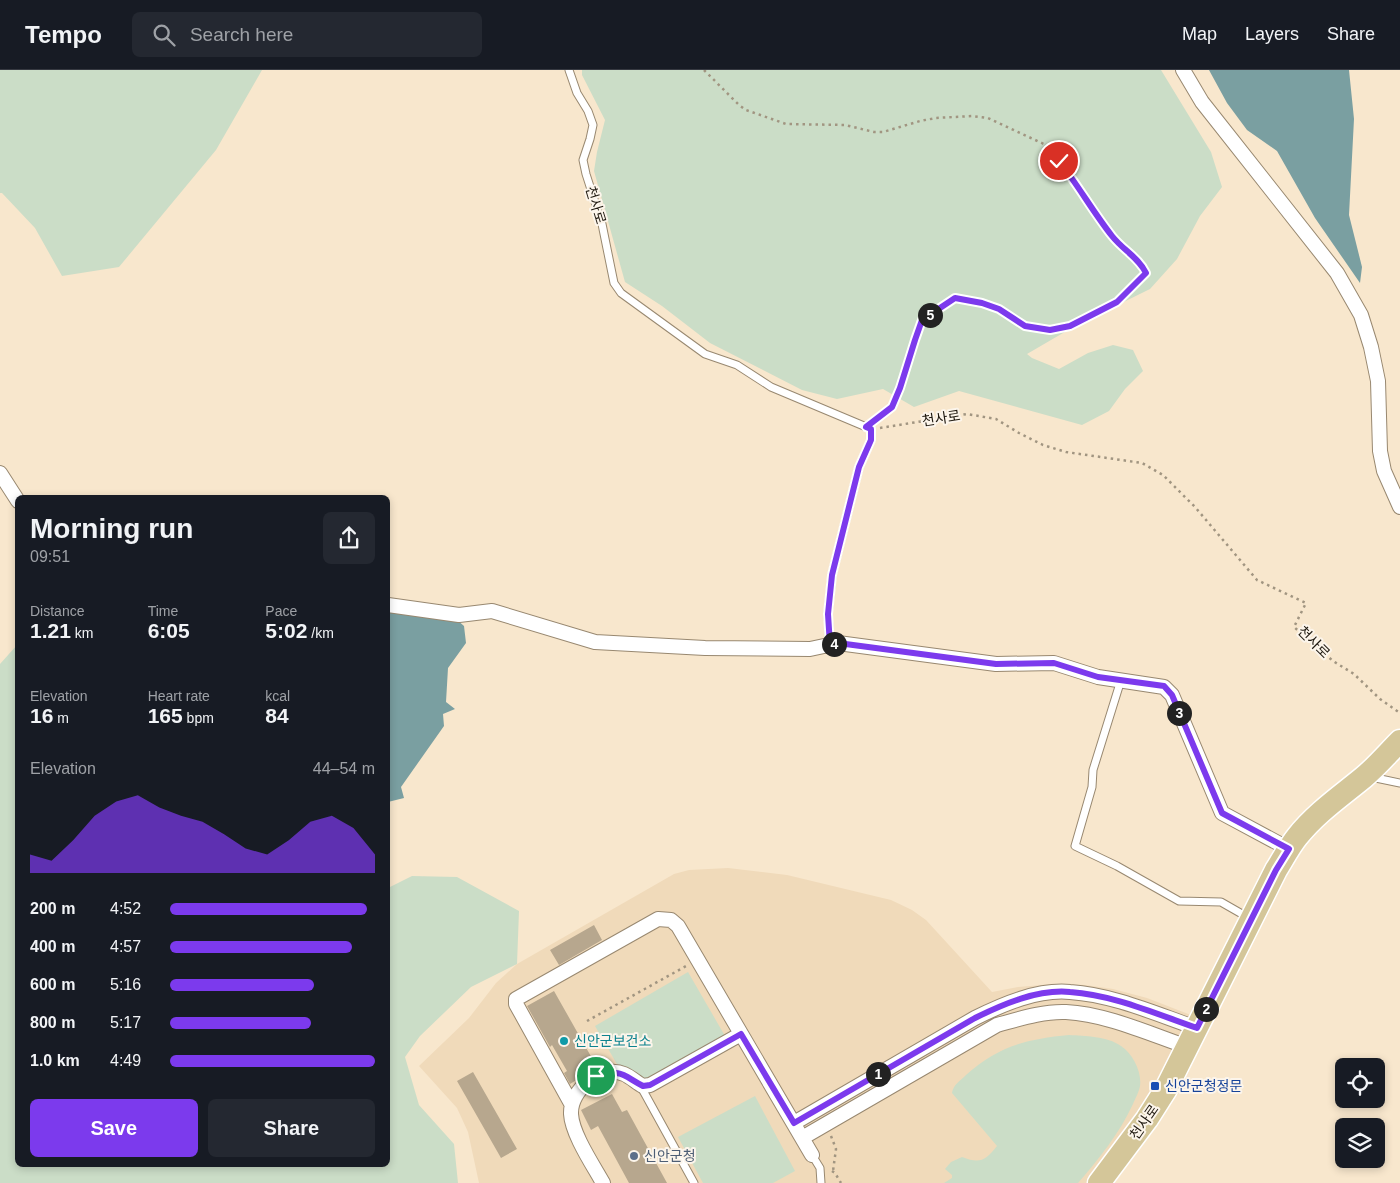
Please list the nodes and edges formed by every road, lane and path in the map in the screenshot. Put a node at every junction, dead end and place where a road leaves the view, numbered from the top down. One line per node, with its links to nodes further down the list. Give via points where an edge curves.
1 (569, 70): 4 (lane, 천사로, via 593,125 583,160 602,224 614,284 621,293 705,354 737,365 771,387)
2 (704, 70): 4 (path, via 746,110 786,124 845,126 883,132 936,118 988,118 1046,145 1078,185 1094,213 1146,273 1117,302 1070,326 1050,330 1025,326 999,309 955,298 922,320 892,407)
3 (1183, 70): 7 (street, via 1202,102 1337,273 1361,315 1378,381 1380,451 1384,471)
4 (869, 428): 9 (lane, via 871,440 859,467 832,575 828,614); 11 (path, 천사로, via 967,414 996,419 1043,445 1066,452 1142,463 1163,475 1195,507 1257,580 1306,603 1294,627)
5 (0, 473): 6 (street)
6 (15, 496)
7 (1400, 508)
8 (390, 605): 9 (street, via 459,614 492,611 596,642 810,649)
9 (830, 645): 10 (street, via 838,643 996,664 1054,663 1098,677)
10 (1121, 680): 15 (street, via 1164,686 1172,695 1222,813); 16 (lane, via 1093,770 1092,787 1075,846 1179,901 1221,902)
11 (1400, 713)
12 (1400, 741): 13 (main road, 천사로)
13 (1366, 776): 14 (lane); 15 (main road, 천사로, via 1314,819)
14 (1400, 783)
15 (1289, 849): 16 (main road, 천사로)
16 (1251, 920): 20 (main road, 천사로)
17 (698, 960): 18 (path); 19 (street); 22 (street, via 678,926 671,920 658,919 516,999)
18 (587, 1021)
19 (741, 1034): 21 (street, via 650,1085); 23 (street)
20 (1192, 1038): 23 (street, via 1097,995 1068,992 1034,995 975,1018); 24 (street, via 1064,1012 1030,1016 998,1025); 30 (main road, 천사로, via 1147,1120)
21 (640, 1085): 22 (street, via 623,1073 596,1076 574,1096); 28 (lane)
22 (572, 1105): 27 (street, via 571,1114 579,1141)
23 (794, 1123): 24 (street)
24 (802, 1138): 25 (street)
25 (812, 1155): 26 (lane, via 820,1168)
26 (821, 1180): 29 (path, via 833,1171)
27 (603, 1183)
28 (694, 1183)
29 (841, 1183)
30 (1099, 1183)

